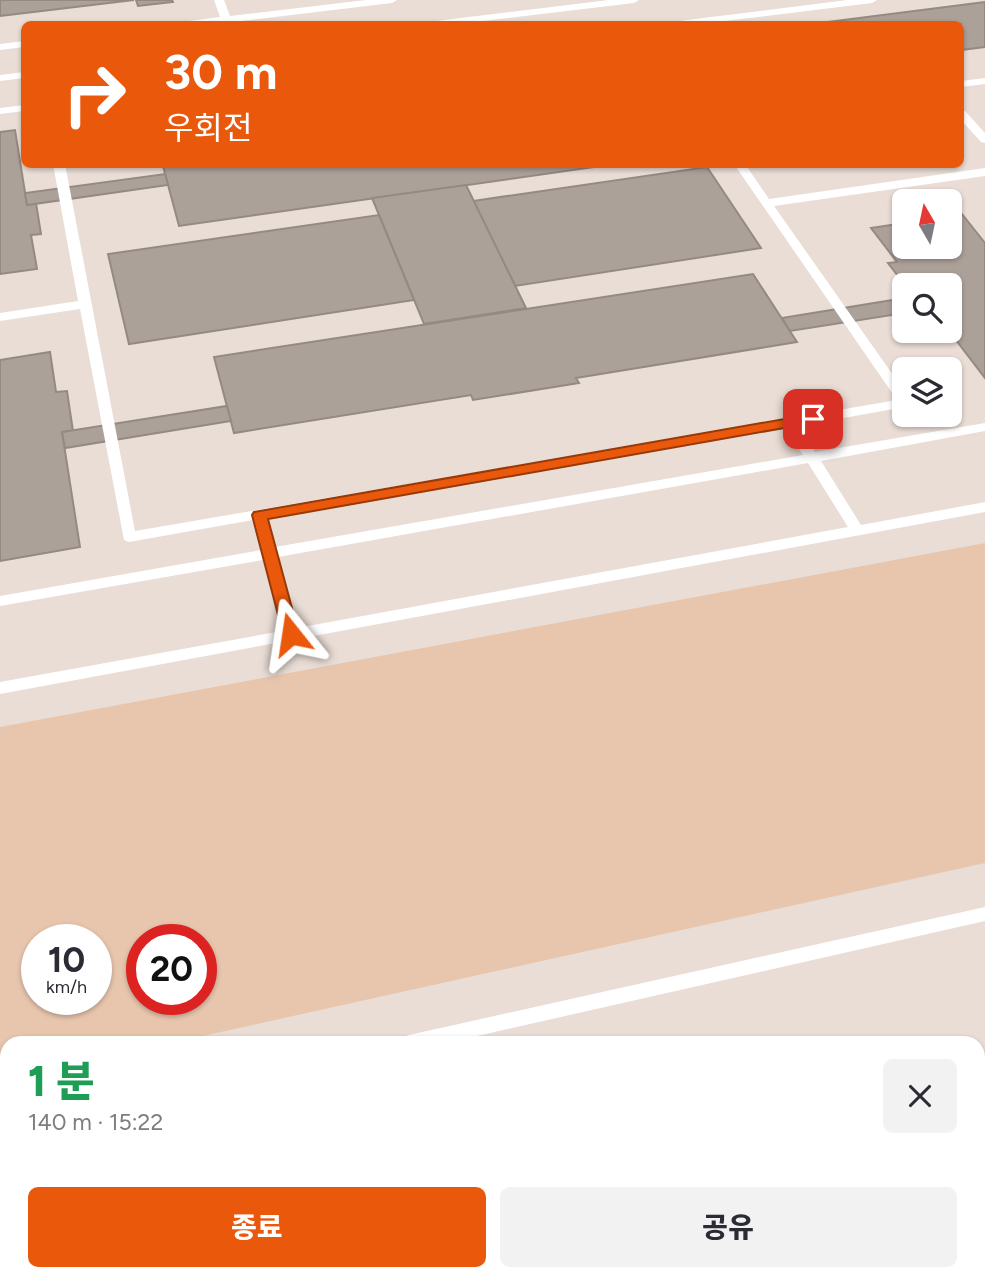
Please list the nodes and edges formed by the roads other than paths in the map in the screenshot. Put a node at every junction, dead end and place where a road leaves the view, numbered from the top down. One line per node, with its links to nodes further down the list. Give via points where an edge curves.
1 (219, 0): 6 (lane)
2 (392, 0): 7 (lane)
3 (634, 0): 5 (lane)
4 (872, 0): 10 (lane)
5 (526, 13): 8 (lane); 9 (lane)
6 (226, 21)
7 (234, 21)
8 (461, 21)
9 (531, 21)
10 (703, 21)
11 (21, 44): 12 (lane)
12 (0, 47)
13 (21, 75): 14 (lane)
14 (0, 78)
15 (985, 81): 16 (lane)
16 (964, 84)
17 (21, 108): 18 (lane)
18 (0, 111)
19 (964, 116): 20 (lane)
20 (985, 140)
21 (61, 168): 25 (lane)
22 (742, 168): 24 (lane)
23 (985, 172): 24 (lane)
24 (767, 204): 27 (lane)
25 (85, 304): 26 (lane); 33 (lane, via 130,537)
26 (0, 317)
27 (892, 384)
28 (892, 405): 29 (lane)
29 (790, 423): 31 (lane); 33 (lane)
30 (985, 427): 31 (lane)
31 (811, 457): 34 (lane); 35 (lane)
32 (985, 507): 34 (lane)
33 (259, 515): 35 (lane)
34 (858, 530): 37 (lane)
35 (270, 553): 36 (lane); 37 (lane)
36 (0, 601)
37 (291, 634): 38 (lane)
38 (0, 688)
39 (985, 914): 40 (lane)
40 (440, 1036)

